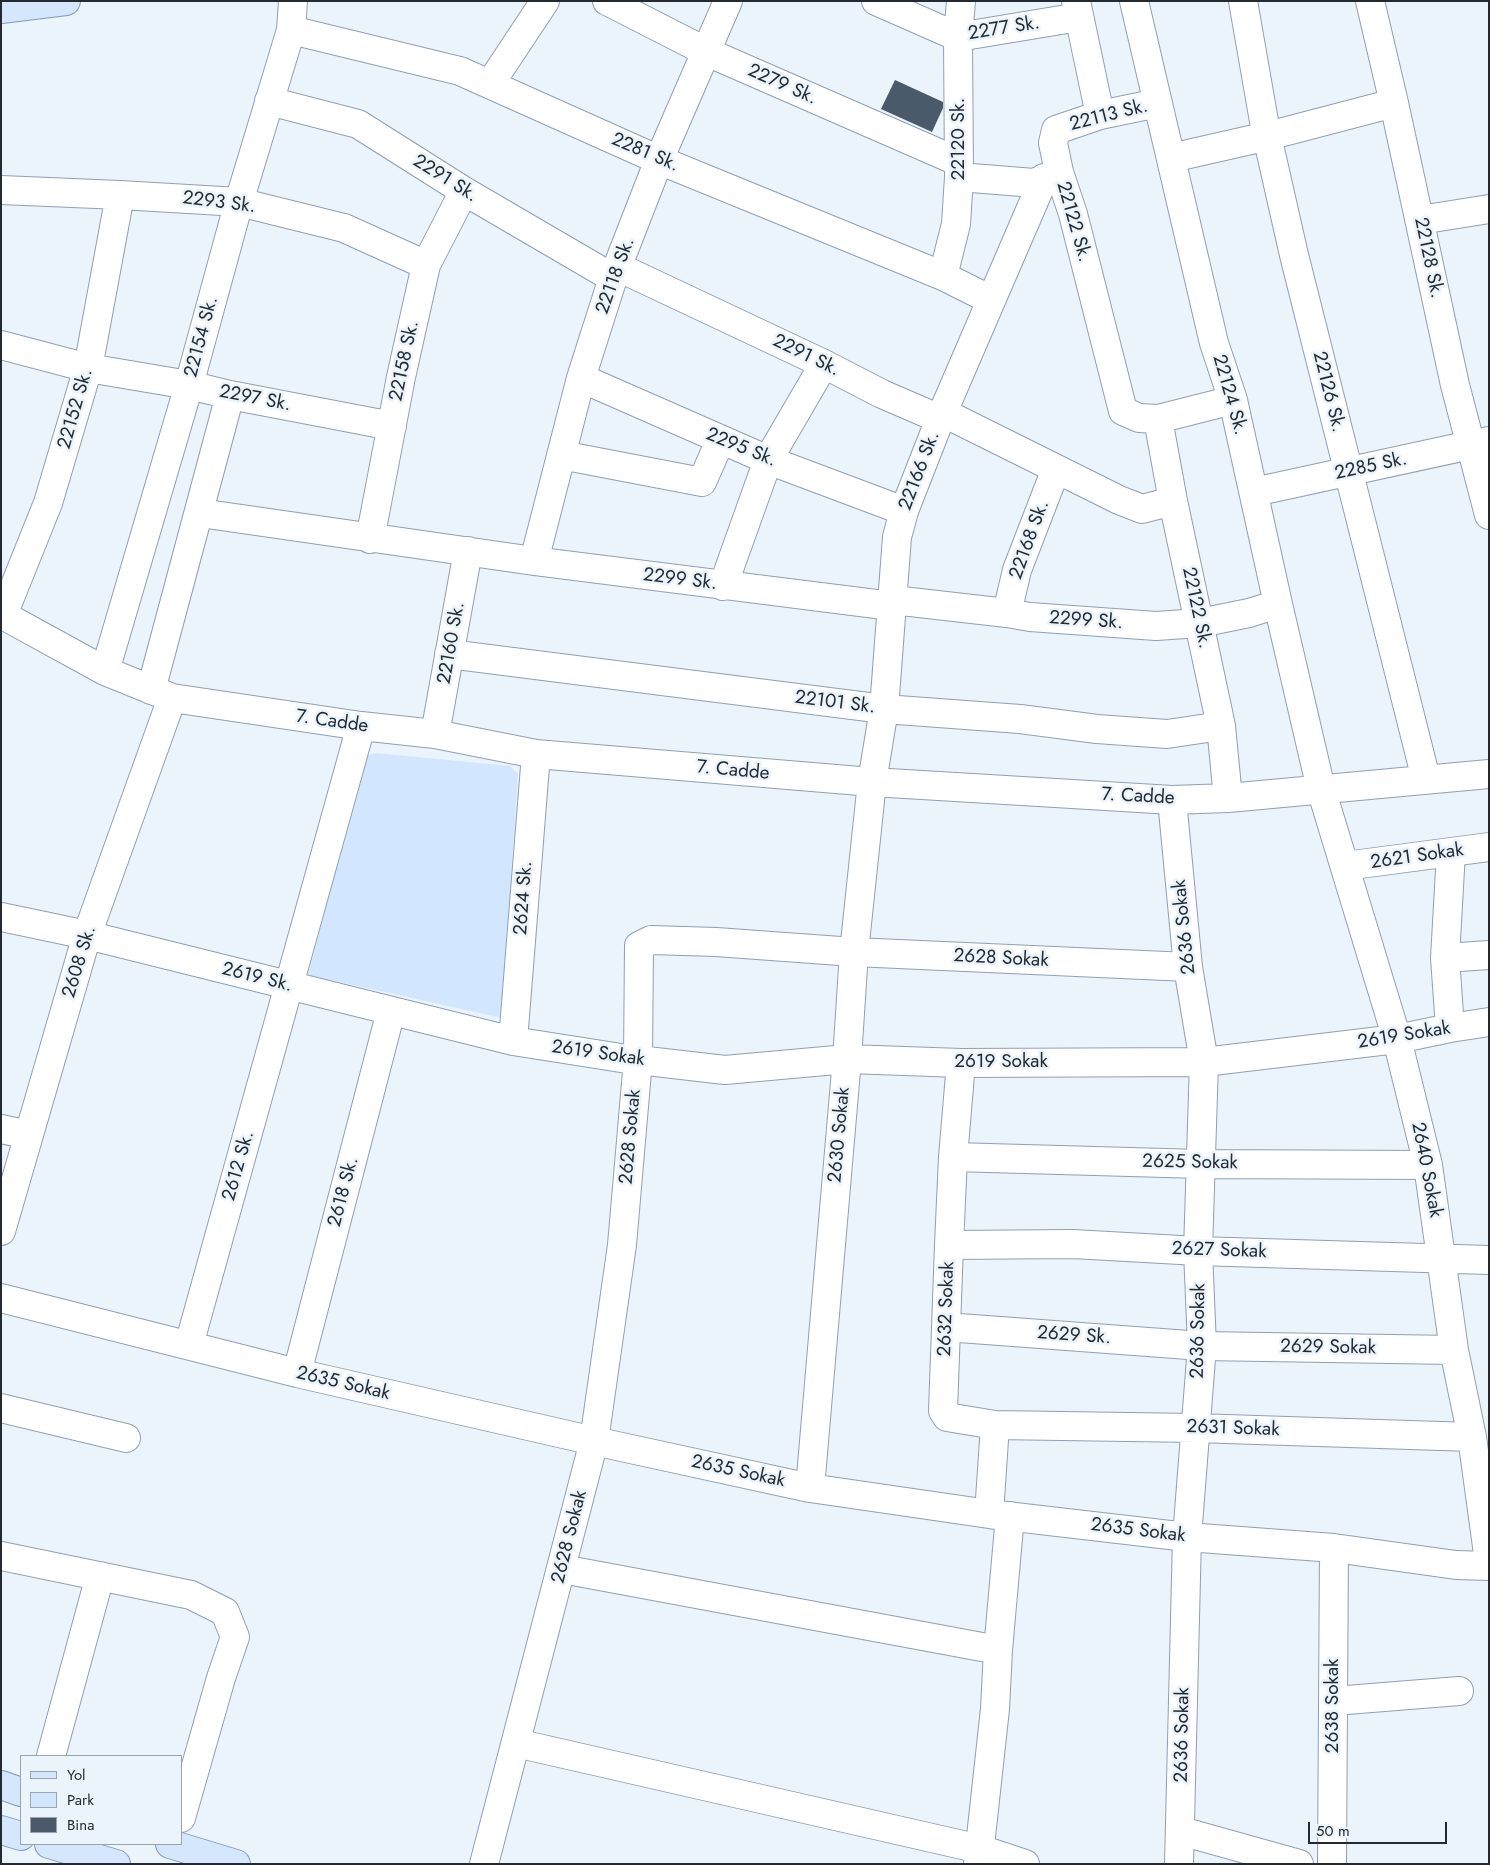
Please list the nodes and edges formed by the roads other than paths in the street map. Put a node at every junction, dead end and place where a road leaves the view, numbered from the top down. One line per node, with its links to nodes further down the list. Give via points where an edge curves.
1 (66, 1): 11 (main road)
2 (293, 1): 13 (street, 22154 Sk.)
3 (545, 1): 16 (street)
4 (607, 1): 15 (street, 2279 Sk.)
5 (728, 1): 15 (street, 22118 Sk.)
6 (876, 1): 14 (street, 2277 Sk.)
7 (960, 1): 14 (street, 22120 Sk.)
8 (1134, 1): 18 (street, 22124 Sk.)
9 (1243, 1): 21 (street, 22126 Sk.)
10 (1370, 1): 19 (street, 22128 Sk.)
11 (1, 9)
12 (1077, 9): 14 (street, 2277 Sk.); 20 (street)
13 (291, 30): 16 (street, 2281 Sk., via 460,71); 17 (street, 22154 Sk.)
14 (958, 37): 24 (street, 22120 Sk.)
15 (707, 52): 23 (street, 22118 Sk.); 24 (street, 2279 Sk.)
16 (490, 84): 23 (street, 2281 Sk.)
17 (269, 102): 27 (street, 2291 Sk., via 358,124); 29 (street, 22154 Sk.)
18 (1158, 103): 20 (street, 22113 Sk.); 22 (street, 22124 Sk.)
19 (1394, 103): 21 (street); 31 (street, 22128 Sk.)
20 (1100, 115): 25 (street, 22113 Sk., via 1056,130)
21 (1268, 136): 22 (street); 51 (street, 22126 Sk., via 1298,272)
22 (1170, 158): 42 (street, 22124 Sk., via 1214,344)
23 (659, 160): 33 (street, 22118 Sk.); 34 (street, 2281 Sk.)
24 (959, 170): 25 (street, via 1034,183); 34 (street, 22120 Sk., via 956,224)
25 (1051, 175): 35 (street, 22166 Sk.); 44 (street, 22122 Sk., via 1073,214 1123,411 1138,418)
26 (1, 190): 28 (street, 2293 Sk.)
27 (464, 191): 32 (street, 22158 Sk.); 33 (street, 2291 Sk.)
28 (120, 195): 29 (street, 2293 Sk.); 38 (street, 22152 Sk.)
29 (239, 202): 32 (street, 2293 Sk., via 344,228); 40 (street, 22154 Sk.)
30 (1489, 209): 31 (street)
31 (1420, 220): 47 (street, 22128 Sk.)
32 (426, 265): 45 (street, 22158 Sk.)
33 (616, 273): 37 (street, 2291 Sk.); 39 (street, 22118 Sk.)
34 (943, 276): 35 (street, 2281 Sk.)
35 (991, 300): 43 (street, 22166 Sk.)
36 (1, 345): 38 (street, 2297 Sk.)
37 (824, 364): 43 (street, 2291 Sk., via 882,394); 49 (street)
38 (88, 368): 40 (street, 2297 Sk.); 64 (street, 22152 Sk., via 48,503)
39 (581, 378): 46 (street, 2295 Sk.); 48 (street, 22118 Sk.)
40 (188, 385): 41 (street, 2297 Sk.); 67 (street, 22154 Sk.)
41 (230, 395): 45 (street, 2297 Sk.); 55 (street, 2608 Sk.)
42 (1233, 400): 44 (street, 22122 Sk.); 52 (street, 22124 Sk.)
43 (942, 416): 50 (street, 2291 Sk.); 54 (street, 22166 Sk.)
44 (1158, 419): 53 (street, 22122 Sk.)
45 (392, 426): 57 (street, 22158 Sk.)
46 (720, 440): 48 (street, via 702,482); 49 (street, 2295 Sk.)
47 (1479, 443): 51 (street, 2285 Sk.); 56 (street, 22128 Sk.)
48 (561, 455): 59 (street, 22118 Sk.)
49 (768, 460): 54 (street, 2295 Sk.); 60 (street)
50 (1056, 469): 53 (street, 2291 Sk., via 1142,509); 63 (street, 22168 Sk., via 1017,570)
51 (1349, 472): 52 (street, 2285 Sk.); 75 (street, 22126 Sk.)
52 (1254, 492): 62 (street, 22124 Sk.)
53 (1173, 501): 65 (street, 22122 Sk.)
54 (904, 511): 61 (street, 22166 Sk., via 897,536)
55 (200, 513): 57 (street, 2299 Sk.); 68 (street, 2608 Sk.)
56 (1489, 515)
57 (370, 539): 58 (street, 2299 Sk.)
58 (468, 551): 59 (street, 2299 Sk.); 66 (street, 22160 Sk.)
59 (534, 561): 60 (street, 2299 Sk.)
60 (723, 586): 61 (street, 2299 Sk.)
61 (892, 603): 63 (street, 2299 Sk.); 69 (street, 22166 Sk.)
62 (1278, 604): 65 (street, 2299 Sk.); 77 (street, 22124 Sk.)
63 (1007, 613): 65 (street, 2299 Sk., via 1156,626)
64 (2, 615): 67 (street, 7. Cadde)
65 (1200, 623): 71 (street, 22122 Sk.)
66 (450, 654): 69 (street, 22101 Sk.); 72 (street, 22160 Sk.)
67 (105, 671): 68 (street, 7. Cadde)
68 (162, 694): 70 (street, 7. Cadde); 84 (street, 2608 Sk.)
69 (884, 709): 71 (street, 22101 Sk., via 1167,734); 76 (street, 22166 Sk.)
70 (362, 726): 72 (street, 7. Cadde); 89 (street, 2612 Sk.)
71 (1221, 726): 78 (street, 22122 Sk.)
72 (435, 734): 73 (street, 7. Cadde)
73 (536, 754): 76 (street, 7. Cadde); 94 (street, 2624 Sk.)
74 (1489, 774): 75 (street, 7. Cadde)
75 (1426, 779): 77 (street, 7. Cadde)
76 (872, 782): 79 (street, 7. Cadde); 85 (street, 2630 Sokak)
77 (1321, 789): 78 (street, 7. Cadde); 82 (street, 2640 Sokak)
78 (1228, 798): 79 (street, 7. Cadde)
79 (1172, 800): 88 (street, 2636 Sokak)
80 (1489, 847): 81 (street, 2621 Sokak)
81 (1452, 852): 82 (street, 2621 Sokak); 87 (street)
82 (1346, 866): 93 (street, 2640 Sokak)
83 (1, 918): 84 (street, 2619 Sk.)
84 (87, 935): 89 (street, 2619 Sk.); 100 (street, 2608 Sk.)
85 (854, 952): 88 (street, 2628 Sokak); 95 (street, 2630 Sokak); 96 (street, 2628 Sokak, via 651,940 639,946)
86 (1489, 955): 87 (street)
87 (1446, 958): 92 (street)
88 (1188, 967): 97 (street, 2636 Sokak)
89 (290, 986): 90 (street, 2619 Sk.); 111 (street, 2612 Sk.)
90 (392, 1011): 94 (street, 2619 Sk.); 114 (street, 2618 Sk.)
91 (1489, 1022): 92 (street, 2619 Sokak)
92 (1450, 1028): 93 (street, 2619 Sokak)
93 (1397, 1040): 97 (street, 2619 Sokak); 103 (street, 2640 Sokak)
94 (513, 1041): 96 (street, 2619 Sokak)
95 (847, 1059): 96 (street, 2619 Sokak, via 725,1070); 98 (street, 2619 Sokak); 121 (street, 2630 Sokak)
96 (638, 1060): 120 (street, 2628 Sokak, via 622,1245)
97 (1204, 1062): 98 (street, 2619 Sokak); 102 (street, 2636 Sokak)
98 (961, 1063): 101 (street, 2632 Sokak)
99 (1, 1129): 100 (street)
100 (29, 1134): 104 (street, 2608 Sk.)
101 (953, 1157): 102 (street, 2625 Sokak); 105 (street, 2632 Sokak)
102 (1200, 1164): 103 (street, 2625 Sokak); 106 (street, 2636 Sokak)
103 (1428, 1164): 107 (street, 2640 Sokak)
104 (1, 1230)
105 (949, 1245): 106 (street, 2627 Sokak, via 1073,1244); 110 (street, 2632 Sokak)
106 (1198, 1251): 107 (street, 2627 Sokak); 112 (street, 2636 Sokak)
107 (1442, 1260): 108 (street, 2627 Sokak); 113 (street, 2640 Sokak)
108 (1489, 1260)
109 (1, 1298): 111 (street, 2635 Sokak)
110 (946, 1327): 112 (street, 2629 Sk.); 116 (street, 2632 Sokak, via 943,1412 947,1417)
111 (189, 1345): 114 (street, 2635 Sokak)
112 (1202, 1346): 113 (street, 2629 Sokak); 117 (street, 2636 Sokak)
113 (1454, 1350): 118 (street, 2640 Sokak)
114 (297, 1373): 120 (street, 2635 Sokak)
115 (1, 1408): 119 (street)
116 (995, 1425): 117 (street, 2631 Sokak); 122 (street)
117 (1195, 1428): 118 (street, 2631 Sokak); 123 (street, 2636 Sokak)
118 (1472, 1437): 126 (street, 2640 Sokak)
119 (126, 1438)
120 (594, 1441): 121 (street, 2635 Sokak); 128 (street, 2628 Sokak)
121 (810, 1488): 122 (street, 2635 Sokak)
122 (1000, 1515): 123 (street, 2635 Sokak); 130 (street)
123 (1187, 1537): 124 (street, 2635 Sokak); 139 (street, 2636 Sokak)
124 (1334, 1548): 127 (street, 2635 Sokak, via 1456,1565); 132 (street, 2638 Sokak)
125 (1, 1556): 129 (street)
126 (1489, 1561)
127 (1489, 1566)
128 (562, 1569): 130 (street); 133 (street, 2628 Sokak)
129 (100, 1576): 134 (street); 137 (street, via 191,1595 225,1612 234,1637)
130 (998, 1650): 143 (street)
131 (1459, 1691): 132 (street)
132 (1334, 1701): 151 (street, 2638 Sokak)
133 (516, 1743): 143 (street); 147 (street, 2628 Sokak)
134 (51, 1755)
135 (1, 1786): 136 (main road)
136 (20, 1792)
137 (182, 1814)
138 (1, 1830): 140 (main road)
139 (1180, 1830): 149 (street, 2636 Sokak); 150 (street)
140 (20, 1836)
141 (51, 1845): 144 (main road)
142 (175, 1845): 146 (main road)
143 (979, 1857): 148 (street)
144 (80, 1858): 145 (main road)
145 (116, 1864)
146 (236, 1864)
147 (484, 1864)
148 (1025, 1864)
149 (1178, 1864)
150 (1299, 1864)
151 (1332, 1864)

